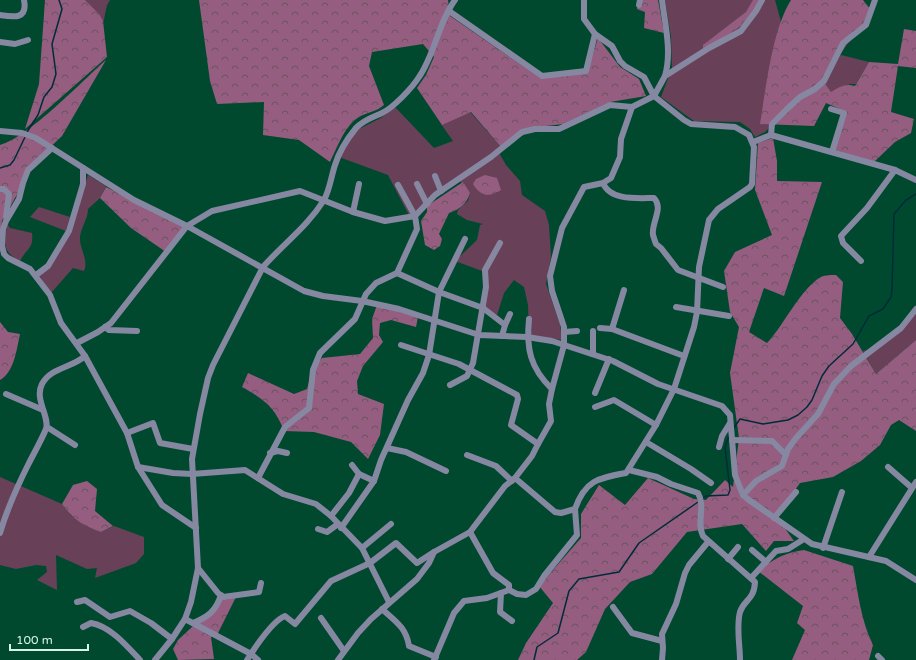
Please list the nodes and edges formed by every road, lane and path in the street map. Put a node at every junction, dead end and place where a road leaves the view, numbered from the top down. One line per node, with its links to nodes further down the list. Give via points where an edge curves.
1 (24, 0): 8 (street, via 21,15 16,18)
2 (455, 0): 7 (street)
3 (584, 0): 9 (street, via 584,19)
4 (662, 0): 12 (street, via 668,48)
5 (762, 0): 12 (street, via 741,31)
6 (876, 0): 17 (street, via 866,25 843,43 824,81 786,109 772,124)
7 (449, 11): 9 (street, via 542,76 586,71); 31 (street, via 416,82 383,113 357,127 346,141 335,163)
8 (0, 15)
9 (595, 34): 13 (street, via 612,46 625,66 644,77)
10 (28, 40): 11 (street, via 15,44)
11 (0, 42)
12 (665, 76): 13 (street)
13 (654, 96): 14 (street); 18 (street, via 691,124 735,127 749,135)
14 (632, 107): 25 (street, via 621,139 620,157 611,178); 30 (street, via 610,105 564,127 522,132)
15 (830, 109): 20 (street, via 844,113)
16 (0, 132): 19 (street, via 22,133)
17 (771, 135): 18 (street); 20 (street)
18 (753, 142): 43 (street, via 752,184 747,191 724,205 709,220)
19 (52, 148): 21 (street); 35 (street, via 28,170 19,199)
20 (832, 152): 22 (street)
21 (83, 168): 36 (street, via 134,200); 42 (street, via 83,184 68,230 48,266)
22 (895, 170): 24 (street); 39 (street, via 867,208 841,236 843,243)
23 (436, 176): 30 (street)
24 (916, 180)
25 (602, 183): 43 (street, via 608,192 631,198 654,198 658,202 653,230 656,244 678,270); 63 (street, via 584,188 565,222 555,252 550,276)
26 (359, 184): 33 (street)
27 (417, 184): 32 (street)
28 (398, 185): 34 (street)
29 (0, 189): 35 (street, via 4,188 9,194)
30 (441, 191): 32 (street)
31 (324, 199): 33 (street); 36 (street, via 300,191 212,211); 40 (street, via 306,225)
32 (427, 204): 34 (street)
33 (353, 212): 34 (street, via 385,221)
34 (415, 216): 41 (street, via 416,229)
35 (6, 221): 42 (street, via 2,234 4,254)
36 (188, 226): 40 (street); 57 (street, via 121,311)
37 (465, 239): 46 (street)
38 (500, 243): 49 (street, via 485,270)
39 (861, 261)
40 (263, 267): 47 (street, via 313,294); 93 (street, via 213,365)
41 (397, 273): 46 (street); 47 (street, via 376,283)
42 (36, 275): 67 (street, via 50,295 61,323)
43 (698, 279): 44 (street); 51 (street)
44 (723, 287)
45 (624, 290): 59 (street)
46 (439, 292): 49 (street); 55 (street)
47 (362, 301): 55 (street); 94 (street, via 355,319 315,361 309,408 285,427)
48 (676, 307): 51 (street)
49 (483, 308): 56 (street); 64 (street)
50 (916, 309): 97 (street, via 901,328 851,366 834,384 818,414 796,438)
51 (697, 312): 53 (street); 73 (street)
52 (510, 314): 56 (street)
53 (729, 316)
54 (529, 319): 66 (street)
55 (434, 320): 64 (street); 71 (street)
56 (505, 325): 65 (street)
57 (105, 327): 60 (street, via 109,330); 67 (street)
58 (600, 328): 59 (street)
59 (612, 329): 73 (street)
60 (137, 331)
61 (577, 331): 63 (street)
62 (593, 331): 70 (street)
63 (564, 332): 69 (street)
64 (479, 335): 65 (street); 75 (street)
65 (502, 336): 66 (street)
66 (527, 337): 69 (street); 77 (street, via 535,369)
67 (77, 343): 72 (street)
68 (402, 345): 71 (street)
69 (564, 345): 70 (street); 77 (street)
70 (594, 354): 74 (street)
71 (429, 355): 75 (street, via 452,361); 92 (street)
72 (85, 356): 82 (street, via 52,372 43,383 40,388); 86 (street)
73 (684, 356): 78 (street)
74 (608, 359): 78 (street, via 658,384); 79 (street)
75 (469, 371): 76 (street, via 467,376); 90 (street, via 517,395 511,425)
76 (450, 385)
77 (552, 389): 90 (street, via 551,421)
78 (674, 389): 83 (street); 84 (street, via 722,406 730,415)
79 (595, 393)
80 (6, 394): 82 (street)
81 (595, 407): 83 (street, via 614,400)
82 (42, 410): 85 (street)
83 (656, 425): 88 (street)
84 (730, 426): 87 (street); 91 (street, via 722,436)
85 (46, 427): 89 (street); 122 (street, via 9,503)
86 (127, 433): 93 (street, via 153,423 160,443); 99 (street)
87 (732, 439): 97 (street, via 772,441); 113 (street, via 735,475)
88 (646, 442): 101 (street); 109 (street)
89 (75, 444)
90 (538, 444): 106 (street, via 532,456)
91 (719, 447)
92 (387, 448): 102 (street, via 406,452); 107 (street)
93 (193, 449): 103 (street)
94 (270, 453): 95 (street); 105 (street)
95 (287, 453)
96 (467, 455): 106 (street, via 496,466)
97 (786, 455): 113 (street, via 782,466 756,481)
98 (352, 465): 104 (street)
99 (138, 467): 103 (street); 119 (street, via 162,505)
100 (888, 467): 110 (street)
101 (629, 470): 114 (street, via 591,483); 124 (street, via 657,477 699,494 702,503 700,528)
102 (446, 471)
103 (192, 474): 105 (street, via 245,470); 119 (street)
104 (359, 474): 107 (street); 115 (street, via 349,494)
105 (258, 478): 115 (street, via 283,494 316,504)
106 (513, 479): 114 (street, via 555,512 562,513); 121 (street)
107 (374, 481): 118 (street)
108 (916, 482): 110 (street)
109 (711, 484)
110 (912, 488): 130 (street)
111 (796, 492): 116 (street)
112 (842, 492): 127 (street)
113 (743, 495): 116 (street)
114 (575, 509): 138 (street, via 577,535 536,589 526,595)
115 (331, 516): 118 (street)
116 (774, 518): 123 (street)
117 (391, 524): 126 (street)
118 (340, 526): 120 (street, via 327,532); 126 (street)
119 (196, 528): 134 (street)
120 (318, 529)
121 (470, 532): 129 (street); 138 (street, via 493,573 510,584)
122 (0, 533)
123 (804, 539): 127 (street); 132 (street, via 788,549 776,551)
124 (708, 542): 131 (street); 151 (street, via 685,573 676,604 662,634)
125 (738, 547): 131 (street)
126 (362, 548): 133 (street)
127 (823, 548): 130 (street)
128 (752, 550): 132 (street)
129 (434, 552): 133 (street, via 417,563 396,543); 142 (street, via 417,579)
130 (869, 557): 136 (street, via 886,561)
131 (728, 559): 135 (street)
132 (766, 562): 135 (street)
133 (370, 563): 142 (street); 153 (street, via 331,581 295,624 285,616 281,618)
134 (198, 568): 140 (street); 146 (street, via 191,602)
135 (751, 578): 161 (street, via 755,582 755,593 740,612)
136 (916, 580)
137 (261, 583): 140 (street, via 259,592 223,597)
138 (509, 590): 139 (street)
139 (501, 593): 147 (street, via 500,612); 154 (street, via 464,601 454,613)
140 (221, 595): 148 (street, via 214,610)
141 (77, 602): 150 (street, via 85,600 110,617 130,611)
142 (389, 602): 144 (street)
143 (614, 607): 151 (street, via 632,633)
144 (382, 609): 152 (street); 154 (street, via 405,630 408,646)
145 (321, 618): 152 (street)
146 (184, 619): 148 (street); 150 (street)
147 (512, 621)
148 (193, 622): 153 (street)
149 (82, 627): 155 (street, via 91,623 104,628 123,642)
150 (172, 639): 156 (street)
151 (662, 641): 160 (street)
152 (344, 651): 159 (street)
153 (251, 654): 157 (street); 158 (street)
154 (435, 658)
155 (140, 660)
156 (154, 660)
157 (247, 660)
158 (258, 660)
159 (338, 660)
160 (662, 660)
161 (740, 660)

